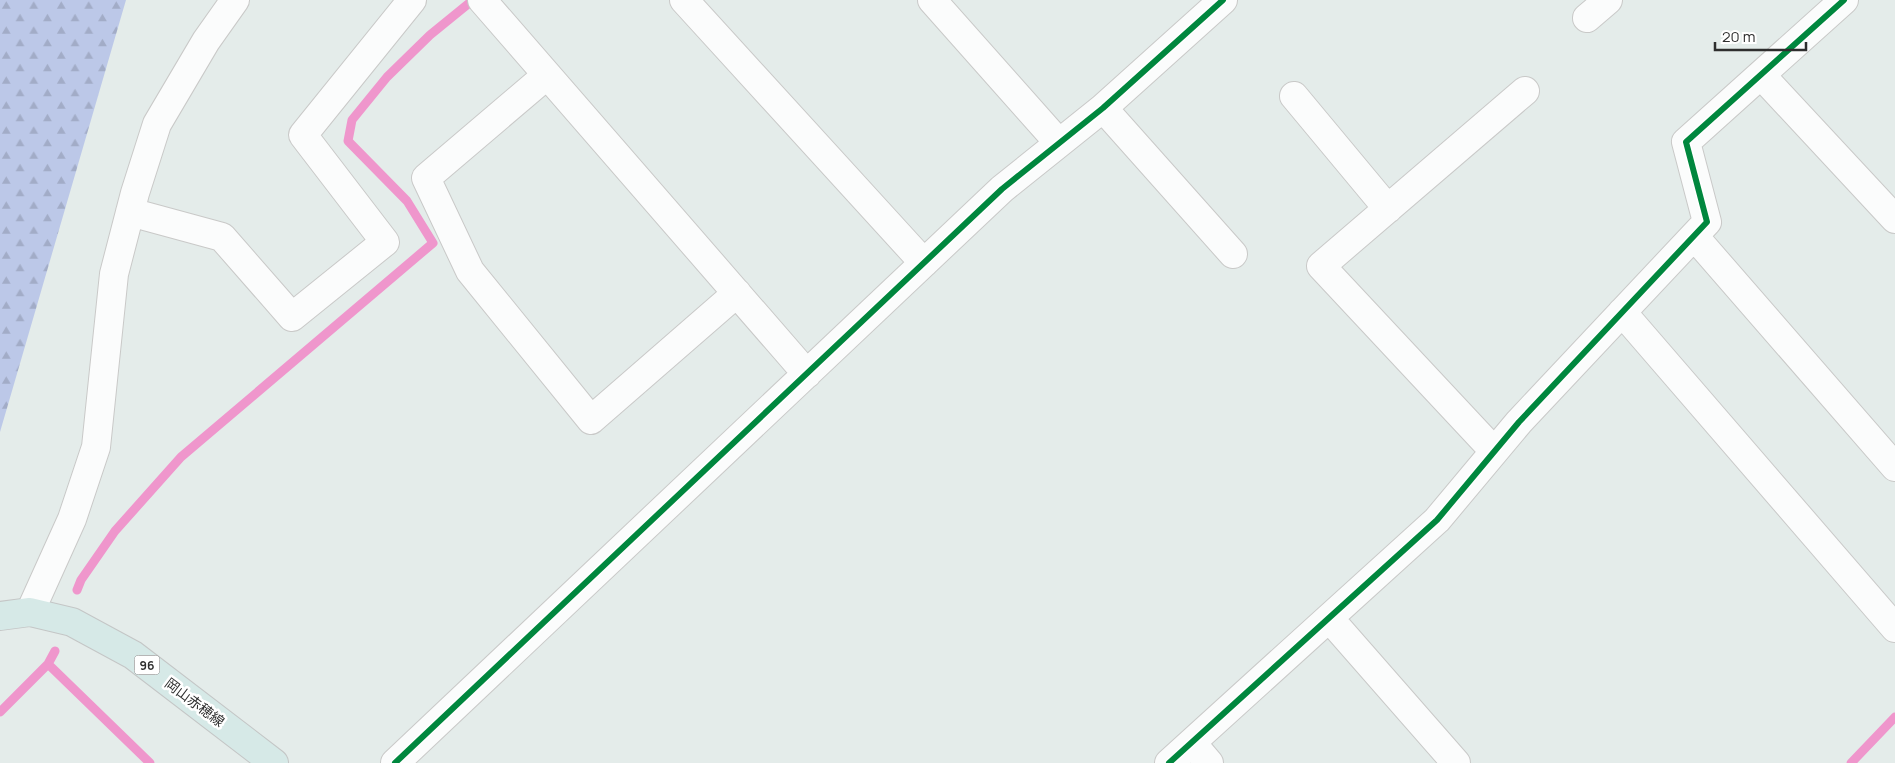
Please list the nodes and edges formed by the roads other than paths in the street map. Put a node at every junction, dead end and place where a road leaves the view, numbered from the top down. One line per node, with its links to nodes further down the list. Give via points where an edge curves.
1 (236, 0): 17 (street, via 206,41 156,124)
2 (412, 0): 17 (street, via 303,135 385,242 292,317 222,237)
3 (684, 0): 21 (street)
4 (932, 0): 15 (street)
5 (1223, 0): 14 (street)
6 (1608, 0): 9 (street)
7 (1844, 0): 11 (street)
8 (483, 1): 10 (street)
9 (1587, 18)
10 (547, 75): 22 (street); 22 (street, via 426,178 470,271 591,420)
11 (1761, 75): 18 (street); 19 (street, via 1686,142 1707,222)
12 (1525, 91): 16 (street)
13 (1294, 96): 16 (street)
14 (1103, 108): 15 (street); 20 (street)
15 (1059, 143): 21 (street, via 1002,189)
16 (1388, 209): 25 (street, via 1321,266)
17 (130, 212): 27 (street, via 114,274 96,447 72,519)
18 (1895, 219)
19 (1694, 236): 23 (street); 26 (street)
20 (1233, 254)
21 (924, 263): 24 (street)
22 (737, 293): 24 (street)
23 (1622, 312): 25 (street); 30 (street)
24 (807, 374): 33 (street)
25 (1494, 451): 29 (street, via 1437,520)
26 (1895, 467)
27 (30, 612): 28 (main road, 岡山赤穂線 / 96); 32 (main road, 岡山赤穂線 / 96, via 72,622 133,655)
28 (0, 616)
29 (1329, 618): 31 (street); 36 (street)
30 (1895, 628)
31 (1192, 742): 34 (street); 35 (street)
32 (274, 763)
33 (396, 763)
34 (1169, 763)
35 (1210, 763)
36 (1456, 763)

